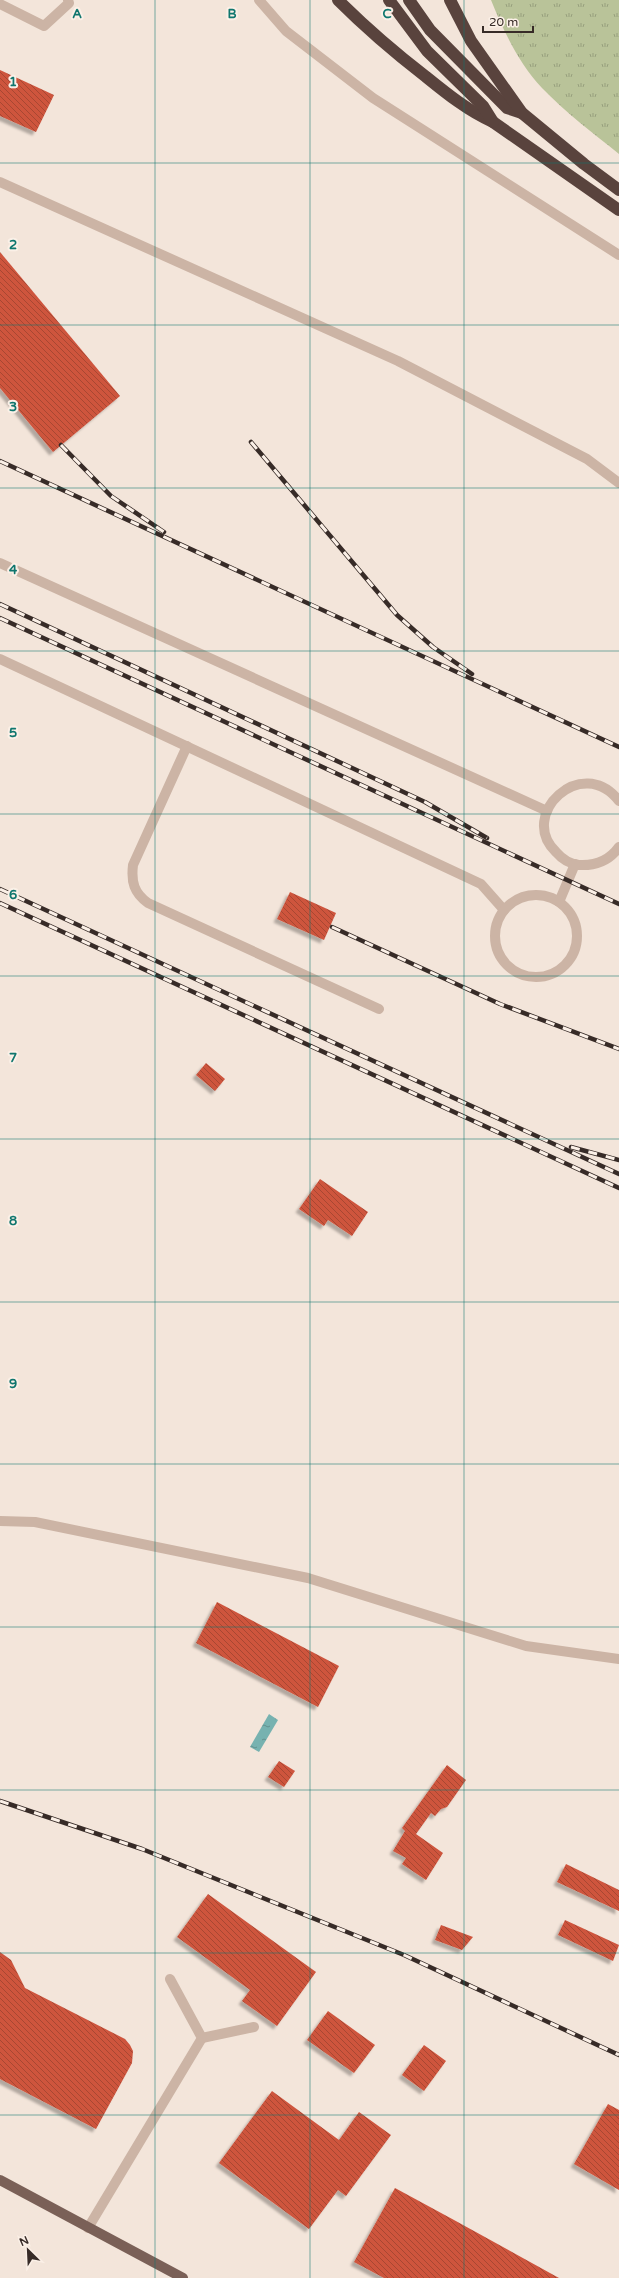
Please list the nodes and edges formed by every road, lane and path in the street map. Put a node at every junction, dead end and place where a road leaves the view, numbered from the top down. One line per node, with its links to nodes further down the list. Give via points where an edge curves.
1 (68, 0): 7 (street, via 69,3 44,26)
2 (259, 0): 13 (street, via 286,31 373,98)
3 (338, 0): 9 (highway, via 366,28 445,92 476,114)
4 (389, 0): 9 (highway, via 426,51 483,106)
5 (409, 0): 8 (highway, via 430,30 507,108)
6 (450, 0): 8 (highway, via 471,41)
7 (0, 4)
8 (522, 113): 11 (highway, via 562,148)
9 (493, 122): 12 (highway)
10 (0, 182): 14 (street, via 398,361 587,459)
11 (619, 190)
12 (619, 210)
13 (619, 255)
14 (619, 483)
15 (0, 563): 19 (street)
16 (0, 659): 17 (street)
17 (187, 746): 23 (street, via 481,884); 24 (street, via 134,865 132,881 135,891 148,903)
18 (619, 802): 19 (street, via 614,794 603,787 590,784 576,785 564,790)
19 (547, 810): 21 (street, via 544,824 549,844 562,859)
20 (619, 847): 21 (street, via 613,855 602,862 588,866)
21 (575, 864): 22 (street)
22 (559, 902): 23 (street, via 536,895 513,902); 23 (street, via 569,911 575,922 576,948 570,960 560,969 549,975 536,977 523,975 511,968 502,959 496,947 495,934)
23 (504, 910)
24 (380, 1009)
25 (0, 1521): 26 (street, via 35,1522 259,1566 308,1578 526,1646)
26 (619, 1659)
27 (170, 1979): 29 (street)
28 (254, 2027): 29 (street)
29 (202, 2038): 31 (street)
30 (0, 2180): 31 (main road)
31 (88, 2228): 32 (main road)
32 (183, 2278)

